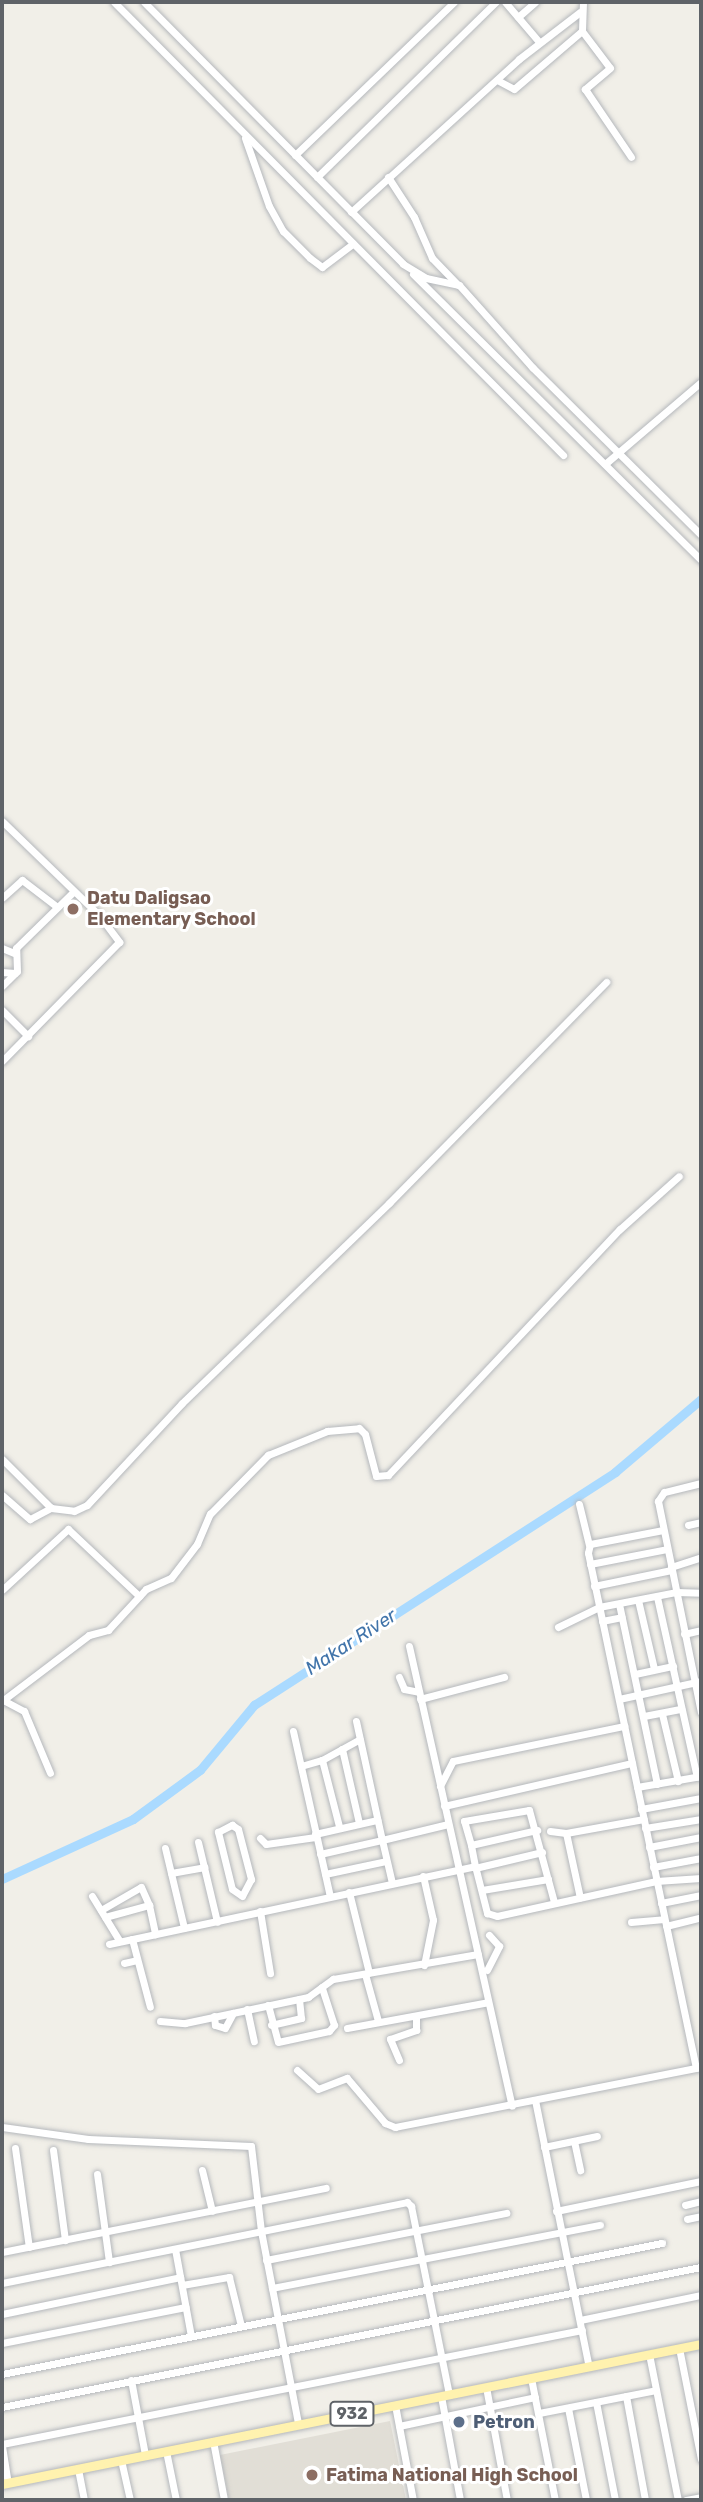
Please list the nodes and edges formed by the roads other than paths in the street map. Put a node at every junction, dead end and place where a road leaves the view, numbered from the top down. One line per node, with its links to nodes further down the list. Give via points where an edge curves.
1 (114, 2): 13 (street)
2 (144, 2): 14 (street)
3 (454, 2): 14 (street)
4 (496, 2): 16 (street)
5 (505, 2): 9 (street)
6 (535, 2): 9 (street)
7 (583, 2): 8 (street)
8 (580, 12): 10 (street); 11 (street)
9 (518, 17): 11 (street)
10 (582, 31): 12 (street, via 514,89); 15 (street, via 610,68 585,89)
11 (539, 42): 12 (street)
12 (497, 80): 17 (street)
13 (242, 131): 19 (street); 19 (street, via 283,231 323,267)
14 (295, 155): 16 (street)
15 (631, 157)
16 (317, 177): 18 (street)
17 (388, 177): 18 (street); 21 (street, via 416,220 432,258)
18 (351, 212): 20 (street)
19 (353, 244): 26 (street)
20 (403, 264): 21 (street, via 426,278); 24 (street)
21 (459, 285): 23 (street)
22 (701, 382): 25 (street)
23 (578, 411): 24 (street); 25 (street)
24 (560, 418): 27 (street)
25 (620, 452): 27 (street); 28 (street)
26 (563, 454)
27 (606, 464): 29 (street)
28 (701, 535)
29 (701, 560)
30 (2, 821): 31 (street)
31 (73, 892): 33 (street); 41 (street, via 119,942)
32 (2, 898): 33 (street, via 22,880)
33 (57, 907): 35 (street)
34 (2, 948): 35 (street)
35 (14, 953): 37 (street)
36 (2, 972): 37 (street)
37 (15, 973): 39 (street)
38 (606, 982): 48 (street, via 389,1203 182,1403 87,1505 74,1511)
39 (2, 986)
40 (2, 1010): 41 (street)
41 (28, 1036): 42 (street)
42 (2, 1061)
43 (679, 1176): 61 (street, via 620,1229 388,1475 376,1476 365,1433 359,1428 327,1431 268,1455 210,1514 197,1544 171,1578)
44 (2, 1459): 48 (street)
45 (701, 1483): 51 (street, via 660,1495)
46 (2, 1495): 48 (street, via 30,1519)
47 (579, 1504): 52 (street)
48 (51, 1508)
49 (701, 1522): 50 (street)
50 (688, 1525)
51 (663, 1530): 52 (street); 53 (street)
52 (589, 1545): 55 (street)
53 (667, 1549): 55 (street); 56 (street)
54 (701, 1557): 56 (street)
55 (590, 1564): 57 (street)
56 (671, 1569): 57 (street); 59 (street)
57 (594, 1586): 65 (street)
58 (2, 1590): 61 (street, via 68,1529)
59 (676, 1592): 60 (street); 62 (street); 70 (street)
60 (701, 1593)
61 (139, 1596): 82 (street, via 108,1630 89,1635)
62 (657, 1597): 63 (street); 72 (street)
63 (638, 1600): 64 (street); 73 (street)
64 (619, 1604): 65 (street); 66 (street)
65 (599, 1607): 67 (street); 68 (street)
66 (622, 1617): 67 (street); 74 (street)
67 (602, 1621): 81 (street)
68 (558, 1627)
69 (701, 1630): 70 (street)
70 (684, 1634): 77 (street)
71 (409, 1646): 80 (street)
72 (673, 1666): 73 (street); 78 (street)
73 (654, 1670): 74 (street)
74 (635, 1674): 79 (street)
75 (504, 1676): 80 (street)
76 (399, 1677): 80 (street, via 404,1689)
77 (698, 1682): 78 (street); 84 (street)
78 (677, 1686): 79 (street); 83 (street)
79 (639, 1694): 81 (street); 86 (street)
80 (419, 1695): 93 (street)
81 (619, 1699): 88 (street)
82 (2, 1700): 97 (street, via 24,1711)
83 (681, 1709): 85 (street); 98 (street)
84 (701, 1712)
85 (662, 1714): 86 (street); 99 (street)
86 (643, 1716): 100 (street)
87 (356, 1721): 90 (street)
88 (624, 1726): 94 (street); 95 (street)
89 (293, 1731): 96 (street)
90 (360, 1739): 91 (street); 108 (street)
91 (342, 1749): 92 (street); 110 (street)
92 (322, 1760): 96 (street); 112 (street)
93 (435, 1760): 95 (street); 101 (street)
94 (632, 1763): 102 (street); 104 (street)
95 (448, 1764): 101 (street, via 448,1777)
96 (301, 1766): 117 (street)
97 (50, 1773)
98 (699, 1777): 99 (street)
99 (678, 1781): 100 (street)
100 (657, 1784): 102 (street)
101 (440, 1786): 104 (street)
102 (637, 1787): 105 (street)
103 (701, 1798): 105 (street)
104 (444, 1806): 111 (street)
105 (641, 1809): 106 (street)
106 (643, 1819): 113 (street); 116 (street)
107 (701, 1819): 113 (street)
108 (377, 1820): 110 (street); 120 (street)
109 (464, 1821): 111 (street); 114 (street, via 526,1809 532,1812); 122 (street)
110 (359, 1823): 112 (street)
111 (448, 1824): 120 (street); 132 (street)
112 (339, 1826): 117 (street)
113 (645, 1828): 123 (street)
114 (537, 1830): 122 (street); 125 (street)
115 (550, 1831): 116 (street)
116 (566, 1833): 146 (street)
117 (316, 1835): 119 (street, via 266,1844); 126 (street)
118 (701, 1837): 123 (street)
119 (260, 1838)
120 (382, 1840): 126 (street); 128 (street)
121 (198, 1842): 129 (street)
122 (471, 1845): 130 (street)
123 (649, 1847): 131 (street)
124 (165, 1848): 133 (street)
125 (542, 1852): 130 (street); 136 (street)
126 (320, 1854): 134 (street)
127 (701, 1858): 131 (street)
128 (386, 1861): 134 (street); 139 (street)
129 (204, 1867): 133 (street); 154 (street)
130 (475, 1867): 132 (street); 140 (street)
131 (653, 1867): 138 (street)
132 (457, 1869): 135 (street); 163 (street)
133 (171, 1873): 157 (street)
134 (325, 1874): 145 (street)
135 (423, 1876): 139 (street); 166 (street, via 433,1920)
136 (548, 1879): 140 (street); 147 (street)
137 (701, 1880): 138 (street)
138 (656, 1881): 146 (street); 148 (street)
139 (392, 1882): 141 (street)
140 (482, 1891): 147 (street, via 490,1915)
141 (349, 1892): 145 (street); 169 (street)
142 (701, 1895): 148 (street)
143 (92, 1896): 151 (street)
144 (242, 1896): 144 (street, via 251,1880 238,1829 232,1825 218,1832 232,1889); 152 (street)
145 (330, 1896): 150 (street)
146 (580, 1898): 147 (street)
147 (554, 1902)
148 (661, 1903): 156 (street)
149 (149, 1905): 151 (street); 151 (street, via 141,1887); 158 (street)
150 (260, 1911): 152 (street); 168 (street)
151 (103, 1913): 161 (street)
152 (246, 1914): 154 (street)
153 (701, 1917): 156 (street)
154 (217, 1922): 157 (street)
155 (631, 1922): 156 (street)
156 (665, 1923): 185 (street)
157 (184, 1928): 158 (street)
158 (155, 1934): 160 (street)
159 (489, 1935): 167 (street, via 499,1946)
160 (132, 1939): 161 (street); 164 (street)
161 (119, 1940): 162 (street)
162 (109, 1944)
163 (478, 1954): 166 (street); 172 (street)
164 (137, 1960): 165 (street); 174 (street)
165 (124, 1963)
166 (424, 1965): 169 (street)
167 (487, 1970)
168 (270, 1973)
169 (367, 1973): 170 (street, via 332,1979); 180 (street)
170 (322, 1987): 171 (street); 181 (street, via 332,2030 278,2042)
171 (299, 1999): 173 (street); 181 (street, via 301,2018)
172 (488, 2002): 178 (street); 188 (street)
173 (268, 2005): 175 (street); 181 (street)
174 (149, 2007)
175 (247, 2009): 176 (street); 183 (street)
176 (233, 2013): 177 (street); 177 (street, via 225,2028 215,2025)
177 (214, 2016): 179 (street, via 185,2023)
178 (416, 2017): 180 (street); 184 (street, via 416,2030 390,2039)
179 (160, 2021)
180 (378, 2021): 182 (street)
181 (271, 2025)
182 (347, 2028)
183 (254, 2040)
184 (399, 2060)
185 (699, 2067): 187 (street)
186 (297, 2070): 188 (street, via 318,2089 347,2078 391,2126)
187 (535, 2100): 188 (street); 192 (street)
188 (512, 2106)
189 (2, 2127): 201 (street, via 88,2138 247,2144 253,2151)
190 (597, 2136): 191 (street)
191 (574, 2141): 192 (street); 196 (street)
192 (544, 2147): 204 (street)
193 (15, 2148): 215 (street)
194 (53, 2150): 213 (street)
195 (202, 2170): 203 (street)
196 (580, 2170)
197 (97, 2174): 212 (street)
198 (701, 2181): 204 (street)
199 (326, 2188): 201 (street)
200 (701, 2201): 202 (street)
201 (256, 2202): 203 (street); 209 (street)
202 (684, 2205)
203 (212, 2211): 212 (street)
204 (556, 2211): 211 (street)
205 (506, 2213): 210 (street)
206 (701, 2216): 207 (street)
207 (687, 2219)
208 (600, 2225): 211 (street)
209 (261, 2231): 210 (street, via 404,2202 411,2206); 216 (street); 219 (street)
210 (417, 2231): 218 (street); 219 (street)
211 (561, 2231): 218 (street); 221 (street)
212 (104, 2232): 213 (street); 220 (street)
213 (65, 2240): 215 (street)
214 (662, 2243): 221 (street)
215 (29, 2247): 217 (street)
216 (175, 2249): 220 (street); 223 (street)
217 (2, 2252)
218 (423, 2259): 225 (street); 226 (street)
219 (266, 2260): 225 (street)
220 (109, 2262): 224 (street)
221 (568, 2262): 226 (street); 227 (street)
222 (701, 2267): 227 (street)
223 (181, 2281): 229 (street); 230 (street); 234 (street, via 229,2277)
224 (2, 2283)
225 (272, 2288): 231 (street)
226 (429, 2289): 231 (street); 232 (street)
227 (574, 2292): 232 (street); 233 (street)
228 (701, 2295): 233 (street)
229 (186, 2306): 236 (street); 237 (street)
230 (2, 2314)
231 (278, 2319): 234 (street); 240 (street)
232 (435, 2320): 240 (street); 242 (street)
233 (580, 2320): 235 (street)
234 (241, 2326): 236 (street)
235 (582, 2330): 242 (street); 243 (street)
236 (191, 2336): 244 (street)
237 (2, 2343)
238 (701, 2344): 239 (main road, 932)
239 (678, 2348): 241 (main road, 932); 267 (street)
240 (284, 2351): 246 (street); 247 (street)
241 (649, 2354): 243 (main road, 932); 249 (street)
242 (442, 2357): 247 (street); 250 (street)
243 (589, 2367): 245 (main road, 932)
244 (2, 2374)
245 (531, 2378): 248 (main road, 932); 252 (street)
246 (131, 2380): 255 (street); 260 (street)
247 (291, 2387): 260 (street); 261 (street)
248 (486, 2387): 250 (main road, 932); 256 (street)
249 (656, 2390): 251 (street); 283 (street)
250 (445, 2395): 254 (main road, 932); 259 (street)
251 (626, 2396): 253 (street); 282 (street)
252 (535, 2397): 256 (street); 258 (street)
253 (596, 2402): 257 (street); 281 (street)
254 (395, 2405): 261 (main road, 932); 262 (street)
255 (2, 2407)
256 (489, 2407): 259 (street); 278 (street)
257 (568, 2408): 258 (street); 280 (street)
258 (538, 2413): 279 (street)
259 (445, 2417): 262 (street); 277 (street)
260 (138, 2418): 264 (street); 266 (street)
261 (298, 2424): 263 (main road, 932)
262 (399, 2426): 276 (street)
263 (213, 2441): 265 (main road, 932); 275 (street)
264 (2, 2445): 270 (street)
265 (166, 2451): 266 (main road, 932); 274 (street)
266 (145, 2455): 268 (main road, 932)
267 (701, 2459)
268 (121, 2460): 269 (main road, 932); 273 (street)
269 (78, 2469): 270 (main road, 932); 272 (street)
270 (5, 2483)
271 (701, 2497): 284 (street)
272 (84, 2500)
273 (130, 2500)
274 (176, 2500)
275 (224, 2500)
276 (413, 2500)
277 (460, 2500)
278 (507, 2500)
279 (555, 2500)
280 (586, 2500)
281 (615, 2500)
282 (645, 2500)
283 (678, 2500)
284 (686, 2500)

